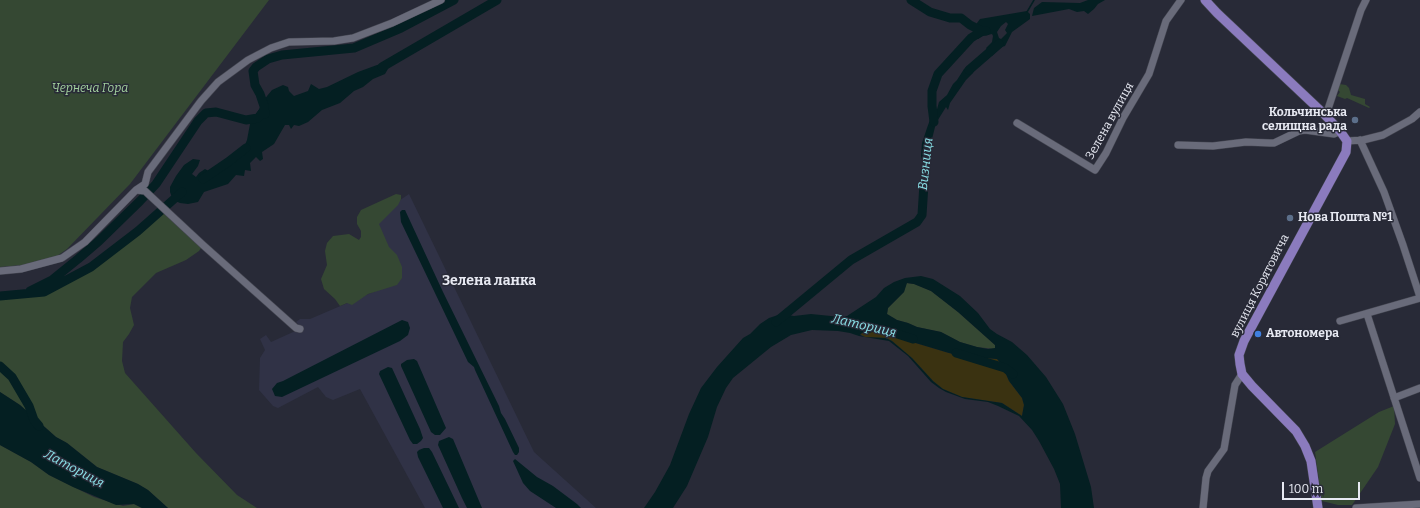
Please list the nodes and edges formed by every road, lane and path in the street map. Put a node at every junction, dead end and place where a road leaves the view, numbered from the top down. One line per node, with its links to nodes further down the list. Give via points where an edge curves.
1 (441, 0): 12 (street, via 352,38 289,42 250,59 218,82 200,101 148,172 145,184)
2 (1181, 0): 7 (street, Зелена вулиця, via 1166,21 1149,74 1095,170)
3 (1205, 0): 6 (main road)
4 (1366, 0): 6 (street, via 1328,109)
5 (1420, 112): 9 (street, via 1383,135)
6 (1324, 114): 8 (main road)
7 (1017, 123)
8 (1340, 131): 10 (main road); 11 (street, via 1334,134 1302,131 1274,143)
9 (1360, 140): 10 (street); 14 (street, via 1384,192)
10 (1347, 141): 18 (main road, вулиця Корятовича, via 1346,152 1244,341 1239,355)
11 (1178, 145)
12 (136, 190): 13 (street, via 85,242 62,258 21,269); 17 (street, via 145,191 290,323)
13 (0, 271)
14 (1420, 298): 15 (street)
15 (1367, 314): 16 (street); 20 (street)
16 (1340, 321)
17 (300, 329)
18 (1242, 374): 23 (street, via 1235,385 1224,449 1208,471); 24 (main road, via 1296,431 1305,446 1311,461)
19 (1420, 388): 20 (street)
20 (1394, 398): 21 (street)
21 (1420, 478)
22 (1420, 504): 25 (street)
23 (1203, 508)
24 (1318, 508)
25 (1356, 508)

